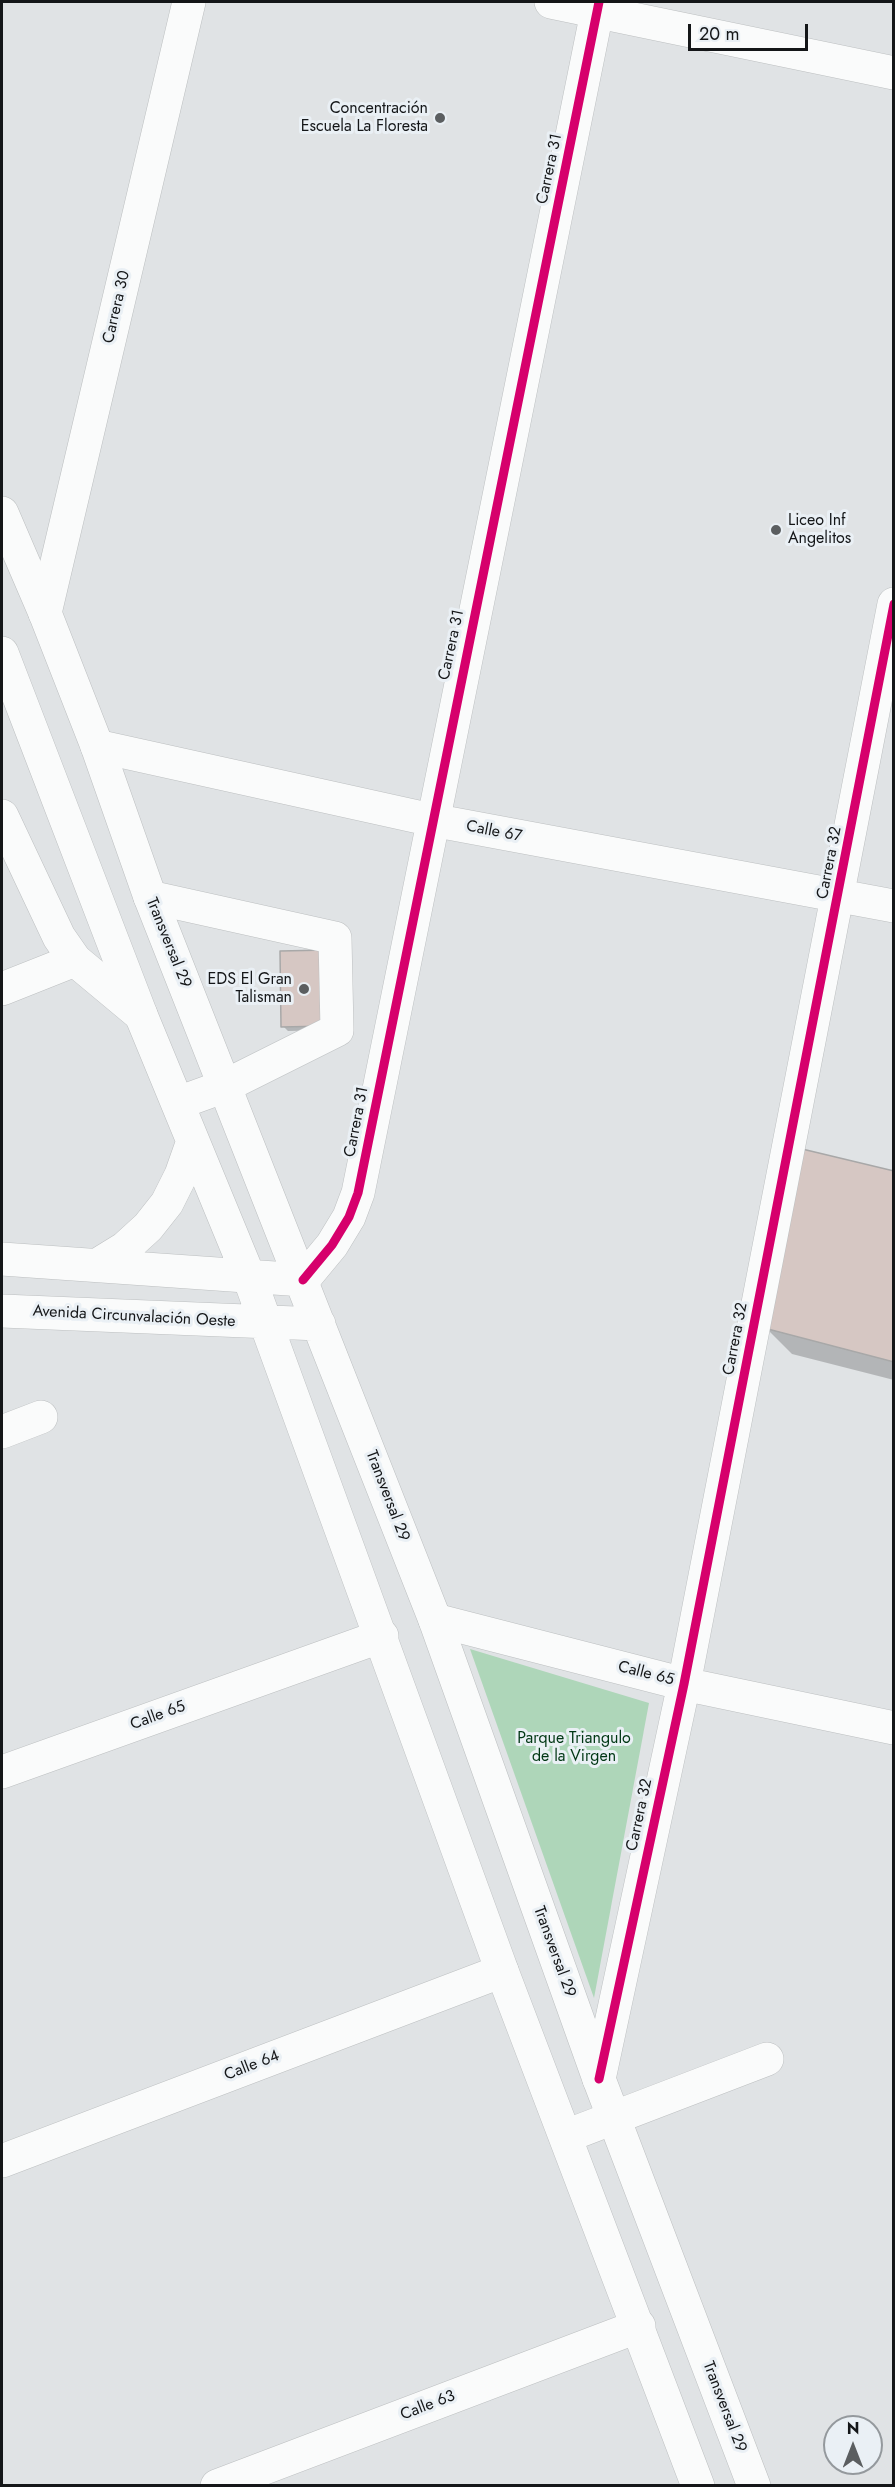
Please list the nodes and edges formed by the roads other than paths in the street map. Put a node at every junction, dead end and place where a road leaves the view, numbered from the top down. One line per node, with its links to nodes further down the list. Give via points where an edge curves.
1 (189, 2): 7 (street, Carrera 30)
2 (551, 2): 3 (street)
3 (598, 6): 4 (street); 11 (street, Carrera 31)
4 (894, 73)
5 (2, 513): 7 (street, Transversal 29)
6 (894, 604): 12 (street, Carrera 32)
7 (45, 613): 9 (street, Transversal 29)
8 (2, 653): 17 (street)
9 (97, 746): 11 (street, Calle 67); 13 (street, Transversal 29)
10 (2, 816): 15 (street, via 59,937)
11 (432, 820): 12 (street, Calle 67); 24 (street, Carrera 31, via 358,1193 332,1245)
12 (839, 896): 14 (street, Calle 67); 32 (street, Carrera 32)
13 (150, 897): 18 (street, Transversal 29); 18 (street, via 335,938 337,1030)
14 (894, 906)
15 (75, 960): 16 (street); 17 (street)
16 (2, 989)
17 (141, 1015): 19 (street)
18 (225, 1086): 19 (street); 24 (street, Transversal 29)
19 (178, 1104): 20 (street)
20 (193, 1141): 22 (street, via 171,1194 148,1227); 23 (street)
21 (2, 1259): 22 (street)
22 (99, 1264): 23 (street)
23 (249, 1277): 24 (street); 26 (street)
24 (303, 1280): 27 (street, Transversal 29)
25 (2, 1311): 26 (street, Avenida Circunvalación Oeste)
26 (266, 1323): 27 (street, Avenida Circunvalación Oeste); 31 (street)
27 (319, 1324): 30 (street, Transversal 29)
28 (41, 1418): 29 (street)
29 (2, 1432)
30 (435, 1620): 32 (street, Calle 65); 37 (street, Transversal 29)
31 (382, 1636): 34 (street, Calle 65); 35 (street)
32 (684, 1684): 33 (street, Calle 65); 37 (street, Carrera 32)
33 (894, 1728)
34 (2, 1772)
35 (502, 1971): 39 (street); 40 (street, Calle 64)
36 (767, 2059): 38 (street)
37 (599, 2079): 38 (street, Transversal 29)
38 (614, 2120): 39 (street); 44 (street, Transversal 29)
39 (566, 2136): 41 (street)
40 (2, 2161)
41 (639, 2326): 42 (street, Calle 63); 43 (street)
42 (217, 2486)
43 (698, 2486)
44 (754, 2486)

